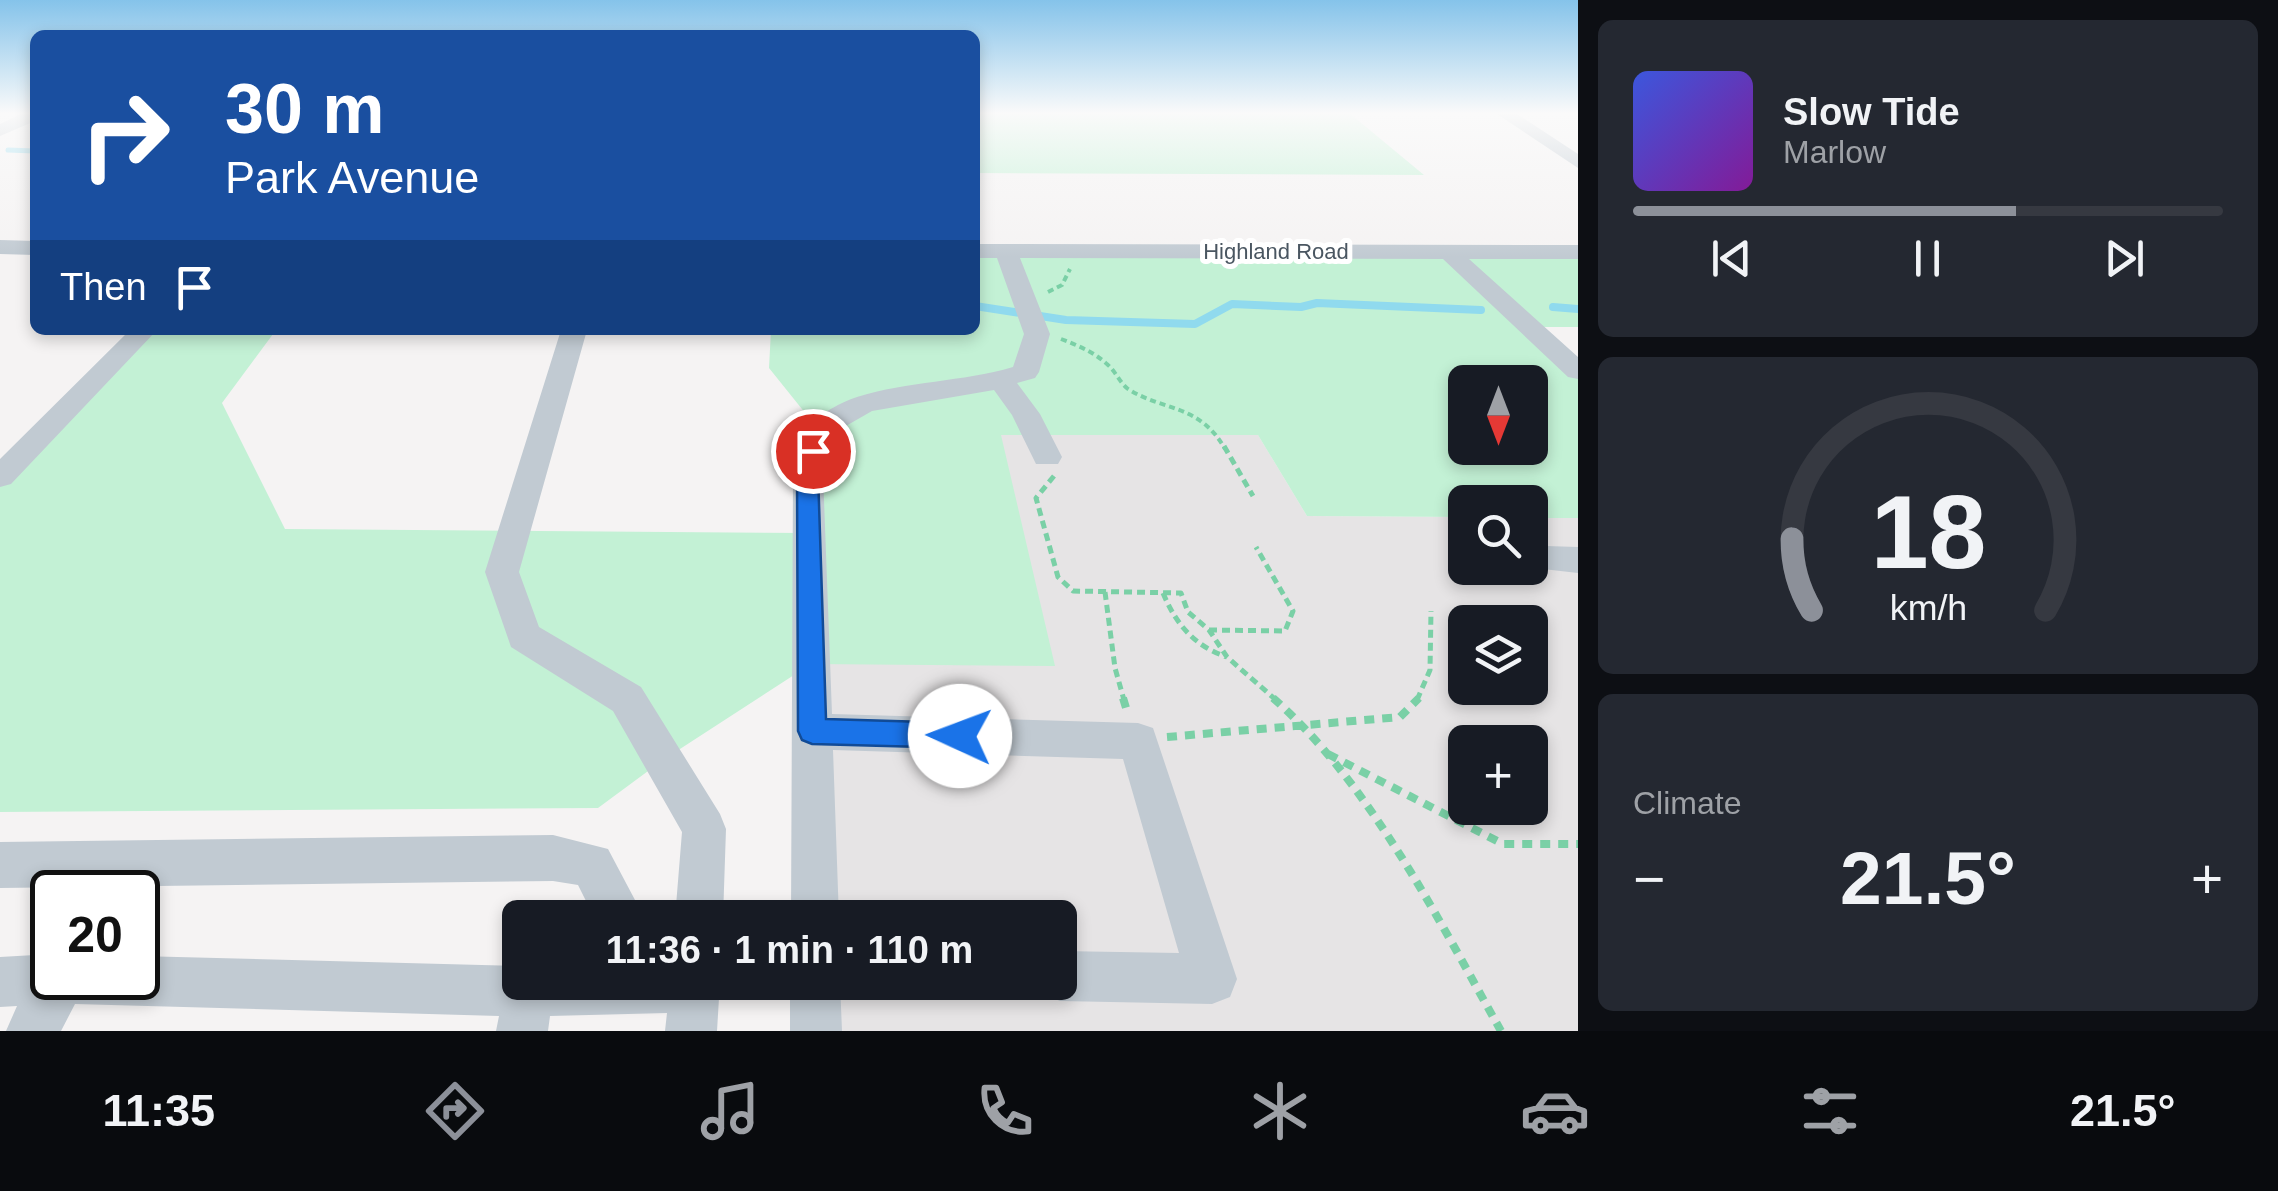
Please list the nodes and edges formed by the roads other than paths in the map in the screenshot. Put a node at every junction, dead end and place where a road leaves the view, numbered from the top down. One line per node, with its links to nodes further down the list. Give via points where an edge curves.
1 (0, 247): 2 (street)
2 (30, 248)
3 (980, 251): 4 (street, Highland Road)
4 (1006, 251): 5 (street, Highland Road); 10 (street, via 1040,318 1025,372)
5 (1449, 252): 6 (street, Highland Road); 9 (street)
6 (1578, 252)
7 (139, 335): 12 (street)
8 (573, 335): 16 (street, via 502,572 524,636 628,699 704,828)
9 (1578, 371)
10 (1001, 380): 11 (street); 13 (street, via 863,404 818,429 808,473)
11 (1047, 457)
12 (0, 477)
13 (812, 731): 17 (street); 18 (street, via 1138,740 1212,979)
14 (0, 866): 15 (street, via 554,858 592,865)
15 (611, 900)
16 (700, 900)
17 (814, 900)
18 (1077, 976)
19 (30, 981): 20 (street)
20 (0, 982)
21 (160, 986): 25 (street)
22 (50, 1000): 26 (street)
23 (558, 1000): 25 (street)
24 (815, 1000): 27 (street)
25 (525, 1011)
26 (32, 1031)
27 (816, 1031)

